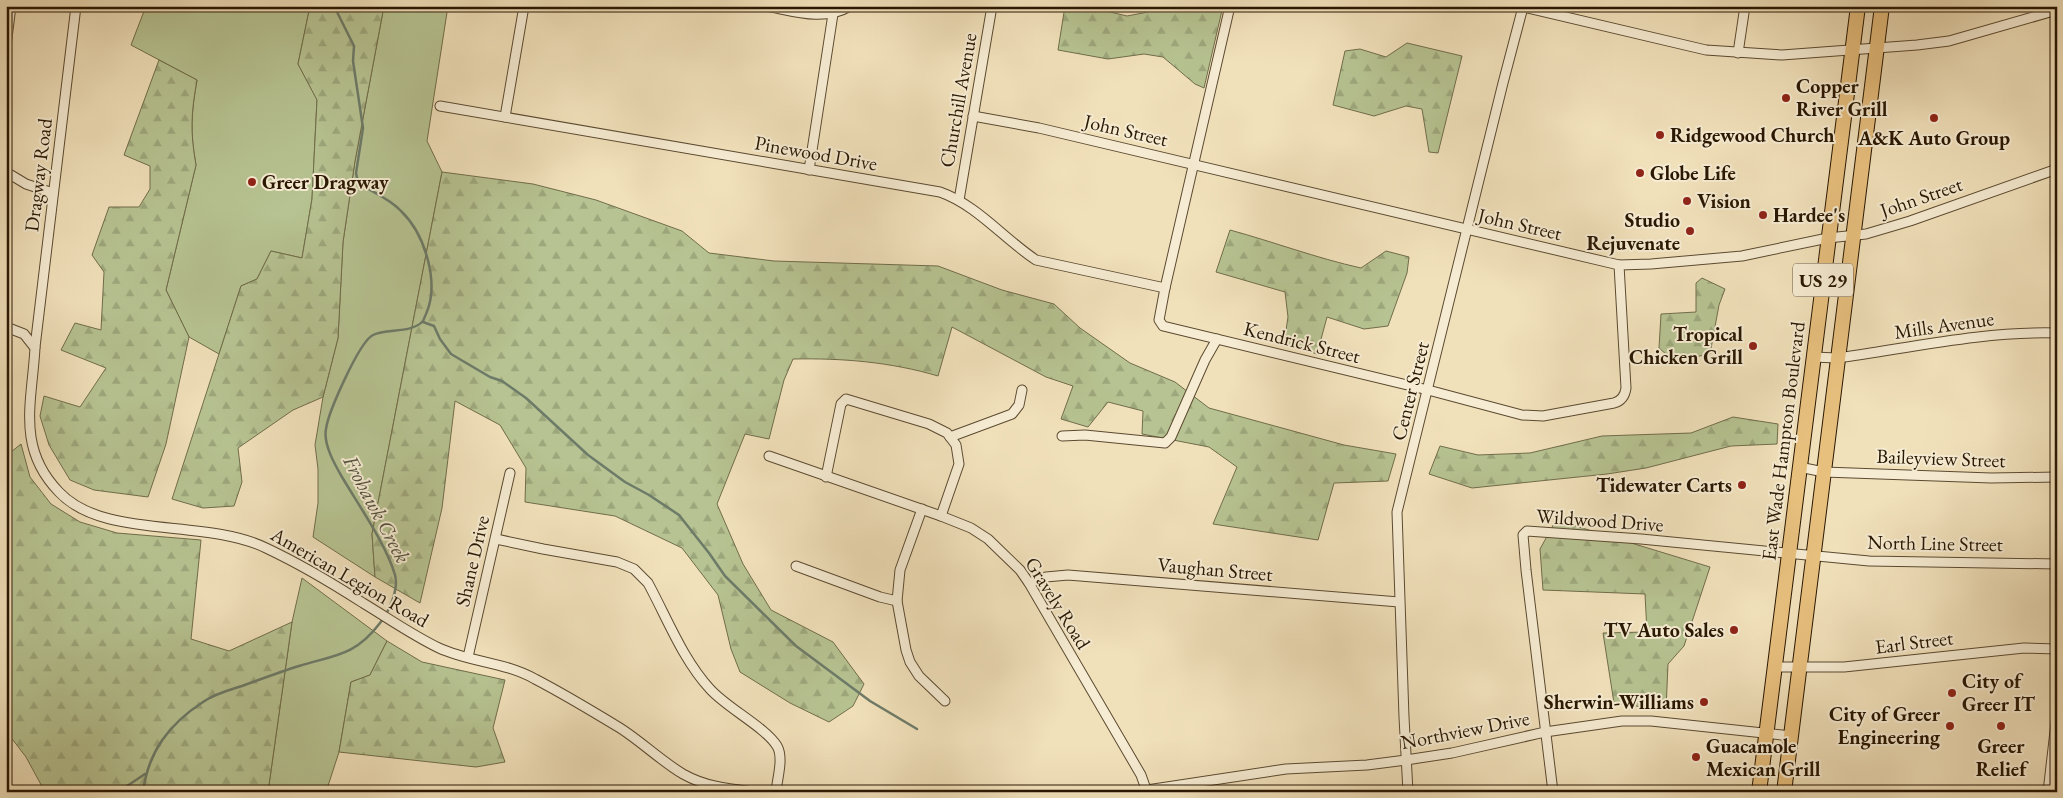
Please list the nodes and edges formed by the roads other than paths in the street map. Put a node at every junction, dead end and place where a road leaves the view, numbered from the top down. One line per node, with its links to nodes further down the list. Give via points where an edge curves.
1 (11, 6): 14 (street)
2 (76, 6): 25 (street, Dragway Road)
3 (524, 6): 20 (street)
4 (766, 6): 13 (street)
5 (850, 6): 13 (street)
6 (992, 6): 19 (street, Churchill Avenue)
7 (1230, 6): 21 (street, Kendrick Street)
8 (1745, 6): 17 (street)
9 (1858, 6): 16 (main road, East Wade Hampton Boulevard / US 29)
10 (1882, 6): 15 (main road, US 29)
11 (1521, 7): 17 (street, via 1706,50); 27 (street, Center Street)
12 (2057, 10): 15 (street, via 1949,40)
13 (833, 14): 23 (street)
14 (6, 46)
15 (1876, 47): 16 (street); 28 (main road, US 29)
16 (1852, 50): 17 (street, via 1782,55); 29 (main road, East Wade Hampton Boulevard / US 29)
17 (1738, 53)
18 (440, 106): 20 (street, Pinewood Drive)
19 (973, 116): 21 (street, John Street); 26 (street, Churchill Avenue)
20 (504, 117): 23 (street, Pinewood Drive)
21 (1193, 164): 27 (street, John Street); 31 (street, Kendrick Street)
22 (2057, 169): 28 (street, John Street, via 1891,227)
23 (809, 170): 26 (street, Pinewood Drive, via 940,192)
24 (6, 172): 25 (street, via 26,184)
25 (53, 193): 35 (street, Dragway Road)
26 (959, 200): 31 (street, Pinewood Drive, via 1036,260)
27 (1468, 230): 30 (street, John Street); 39 (street, Center Street)
28 (1853, 237): 29 (street, John Street); 37 (main road, US 29)
29 (1828, 238): 30 (street, John Street, via 1742,256); 36 (main road, East Wade Hampton Boulevard / US 29)
30 (1619, 265): 39 (street, Kendrick Street, via 1626,388 1620,400 1533,416)
31 (1164, 288): 34 (street, Kendrick Street, via 1159,320 1162,326)
32 (6, 327): 35 (street, via 24,334)
33 (2057, 333): 37 (street, Mills Avenue, via 1996,335)
34 (1217, 339): 39 (street, Kendrick Street); 40 (street, via 1204,360 1171,437 1165,443 1085,435)
35 (35, 348): 59 (street, American Legion Road, via 28,420 30,438 48,479 70,501 109,520 220,533 243,539 290,559 439,648)
36 (1813, 357): 37 (street, Mills Avenue); 43 (main road, East Wade Hampton Boulevard / US 29)
37 (1837, 358): 44 (main road, US 29)
38 (1022, 390): 41 (street, via 1019,405 1012,414)
39 (1428, 390): 57 (street, Center Street, via 1397,512)
40 (1062, 436)
41 (950, 437): 46 (street, via 947,432 929,424 846,399 842,404); 49 (street, via 956,445 959,464)
42 (769, 456): 46 (street, Gravely Road)
43 (1799, 467): 44 (street, Baileyview Street); 51 (main road, East Wade Hampton Boulevard / US 29)
44 (1824, 472): 47 (street, Baileyview Street); 52 (main road, US 29)
45 (510, 473): 50 (street, Shane Drive)
46 (826, 477): 48 (street, Gravely Road)
47 (2057, 477)
48 (922, 509): 49 (street, Gravely Road); 56 (street, via 900,570)
49 (941, 516): 55 (street, Gravely Road, via 988,539)
50 (496, 538): 59 (street, Shane Drive); 70 (street, via 617,562 640,573 689,660 709,688 767,735 778,748 780,760)
51 (1788, 554): 52 (street, Wildwood Drive); 60 (main road, East Wade Hampton Boulevard / US 29); 64 (street, Wildwood Drive, via 1527,531 1523,536 1526,570)
52 (1812, 556): 53 (street, North Line Street, via 1901,562); 61 (main road, US 29)
53 (2057, 564)
54 (796, 566): 56 (street)
55 (1029, 583): 57 (street, Vaughan Street, via 1068,574); 68 (street, Gravely Road)
56 (897, 601): 62 (street, via 910,662 919,676)
57 (1399, 602): 67 (street, Center Street)
58 (2057, 649): 61 (street, Earl Street, via 2024,648 1863,666)
59 (468, 657): 69 (street, American Legion Road, via 508,667 534,678 619,728 690,778 723,789)
60 (1775, 667): 61 (street, Earl Street); 65 (main road, East Wade Hampton Boulevard / US 29)
61 (1800, 668): 66 (main road, US 29)
62 (945, 701)
63 (2057, 714): 75 (street)
64 (1546, 732): 65 (street, Northview Drive, via 1637,720); 67 (street, Northview Drive); 72 (street, Wildwood Drive)
65 (1767, 734): 66 (street, Northview Drive); 73 (main road, East Wade Hampton Boulevard / US 29)
66 (1791, 736): 74 (main road, US 29)
67 (1406, 760): 68 (street, Northview Drive, via 1282,770); 71 (street, Center Street)
68 (1147, 791)
69 (755, 792)
70 (776, 792)
71 (1408, 792)
72 (1553, 792)
73 (1759, 792)
74 (1784, 792)
75 (2048, 792)

